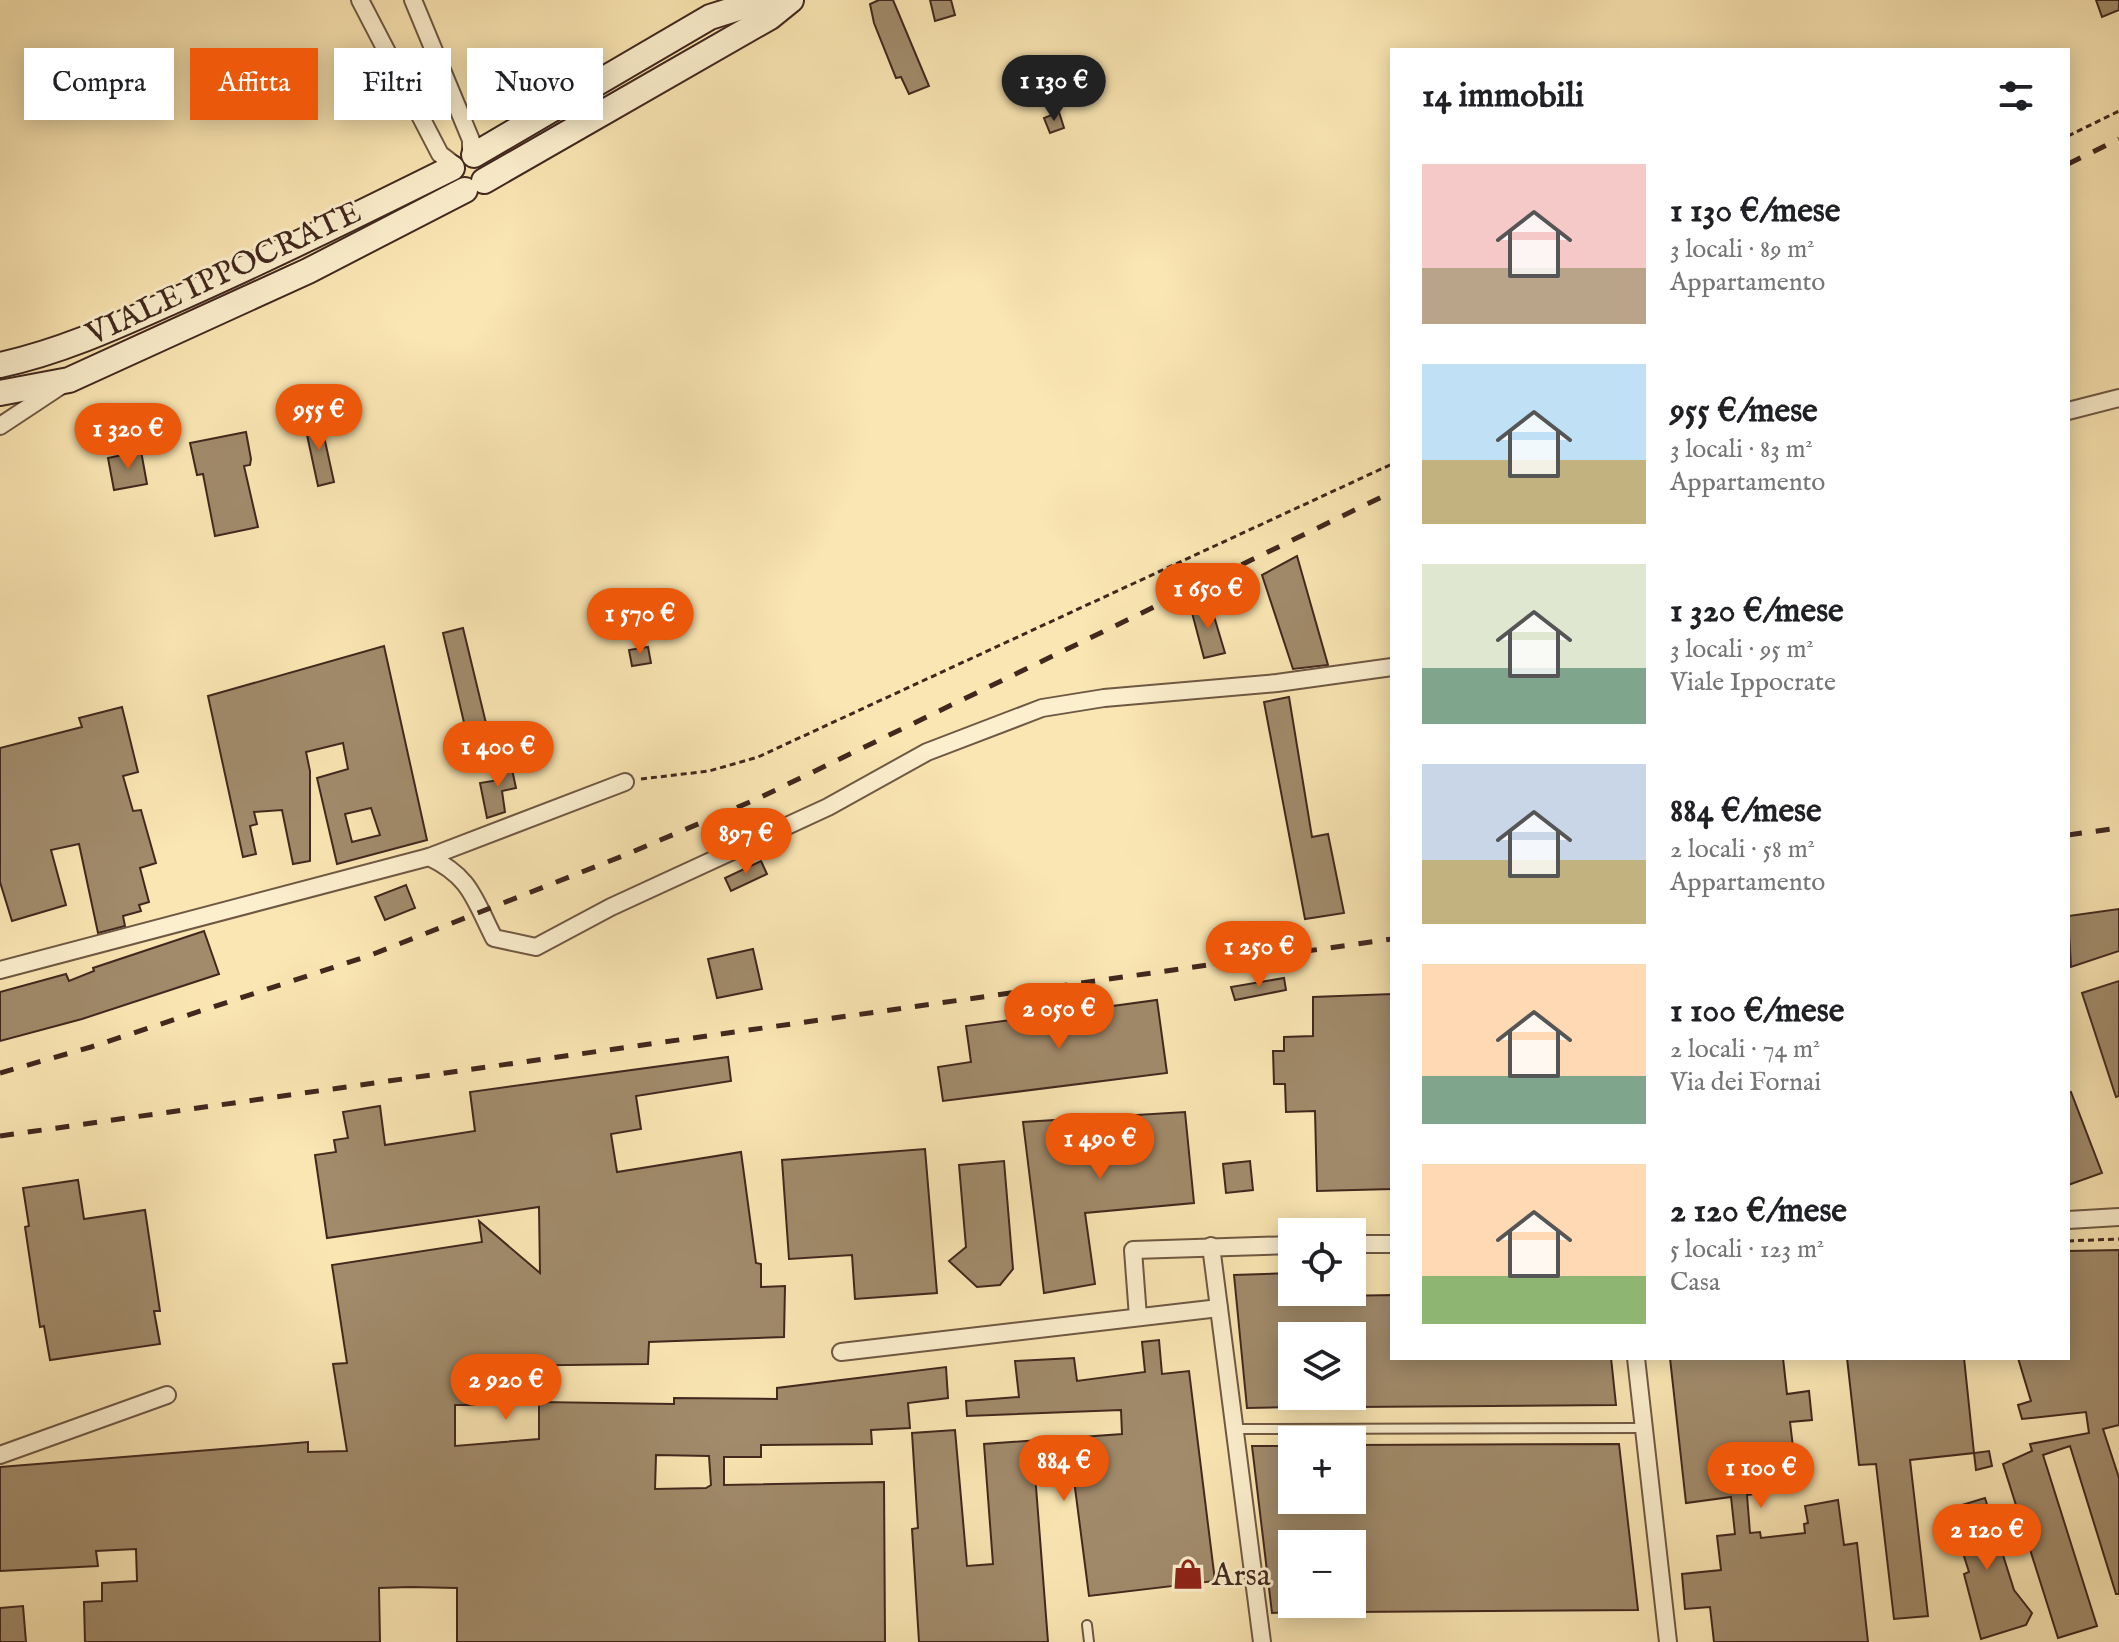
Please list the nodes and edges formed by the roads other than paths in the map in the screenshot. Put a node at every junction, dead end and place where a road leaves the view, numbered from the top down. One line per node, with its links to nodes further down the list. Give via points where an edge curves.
1 (360, 0): 5 (street, via 440,154)
2 (413, 0): 5 (street, via 471,140)
3 (764, 0): 5 (street, VIALE IPPOCRATE, via 710,17)
4 (791, 0): 6 (street, VIALE IPPOCRATE, via 760,24)
5 (462, 161): 6 (street, via 452,179); 7 (street, VIALE IPPOCRATE, via 248,268 49,354)
6 (475, 185): 8 (street, VIALE IPPOCRATE, via 308,271)
7 (0, 365)
8 (69, 380): 9 (street, VIALE IPPOCRATE); 12 (street)
9 (0, 393)
10 (2119, 398): 11 (street)
11 (2070, 410)
12 (0, 426)
13 (1390, 667): 15 (street, via 1042,708 927,752 828,807 536,947 494,938 466,885 453,869)
14 (625, 782): 15 (street)
15 (429, 857): 16 (street)
16 (0, 970)
17 (2119, 1217): 18 (street)
18 (2070, 1220)
19 (1366, 1244): 20 (street)
20 (1390, 1244)
21 (1278, 1245): 22 (street)
22 (1211, 1246): 23 (street); 24 (street, via 1133,1250)
23 (1219, 1308): 24 (street); 29 (street)
24 (1138, 1317): 25 (street)
25 (841, 1352)
26 (1636, 1360): 28 (street)
27 (167, 1395): 30 (street)
28 (1644, 1428): 29 (lane); 34 (street)
29 (1235, 1429): 33 (street)
30 (0, 1455)
31 (1087, 1625): 32 (lane)
32 (1089, 1642)
33 (1262, 1642)
34 (1668, 1642)

